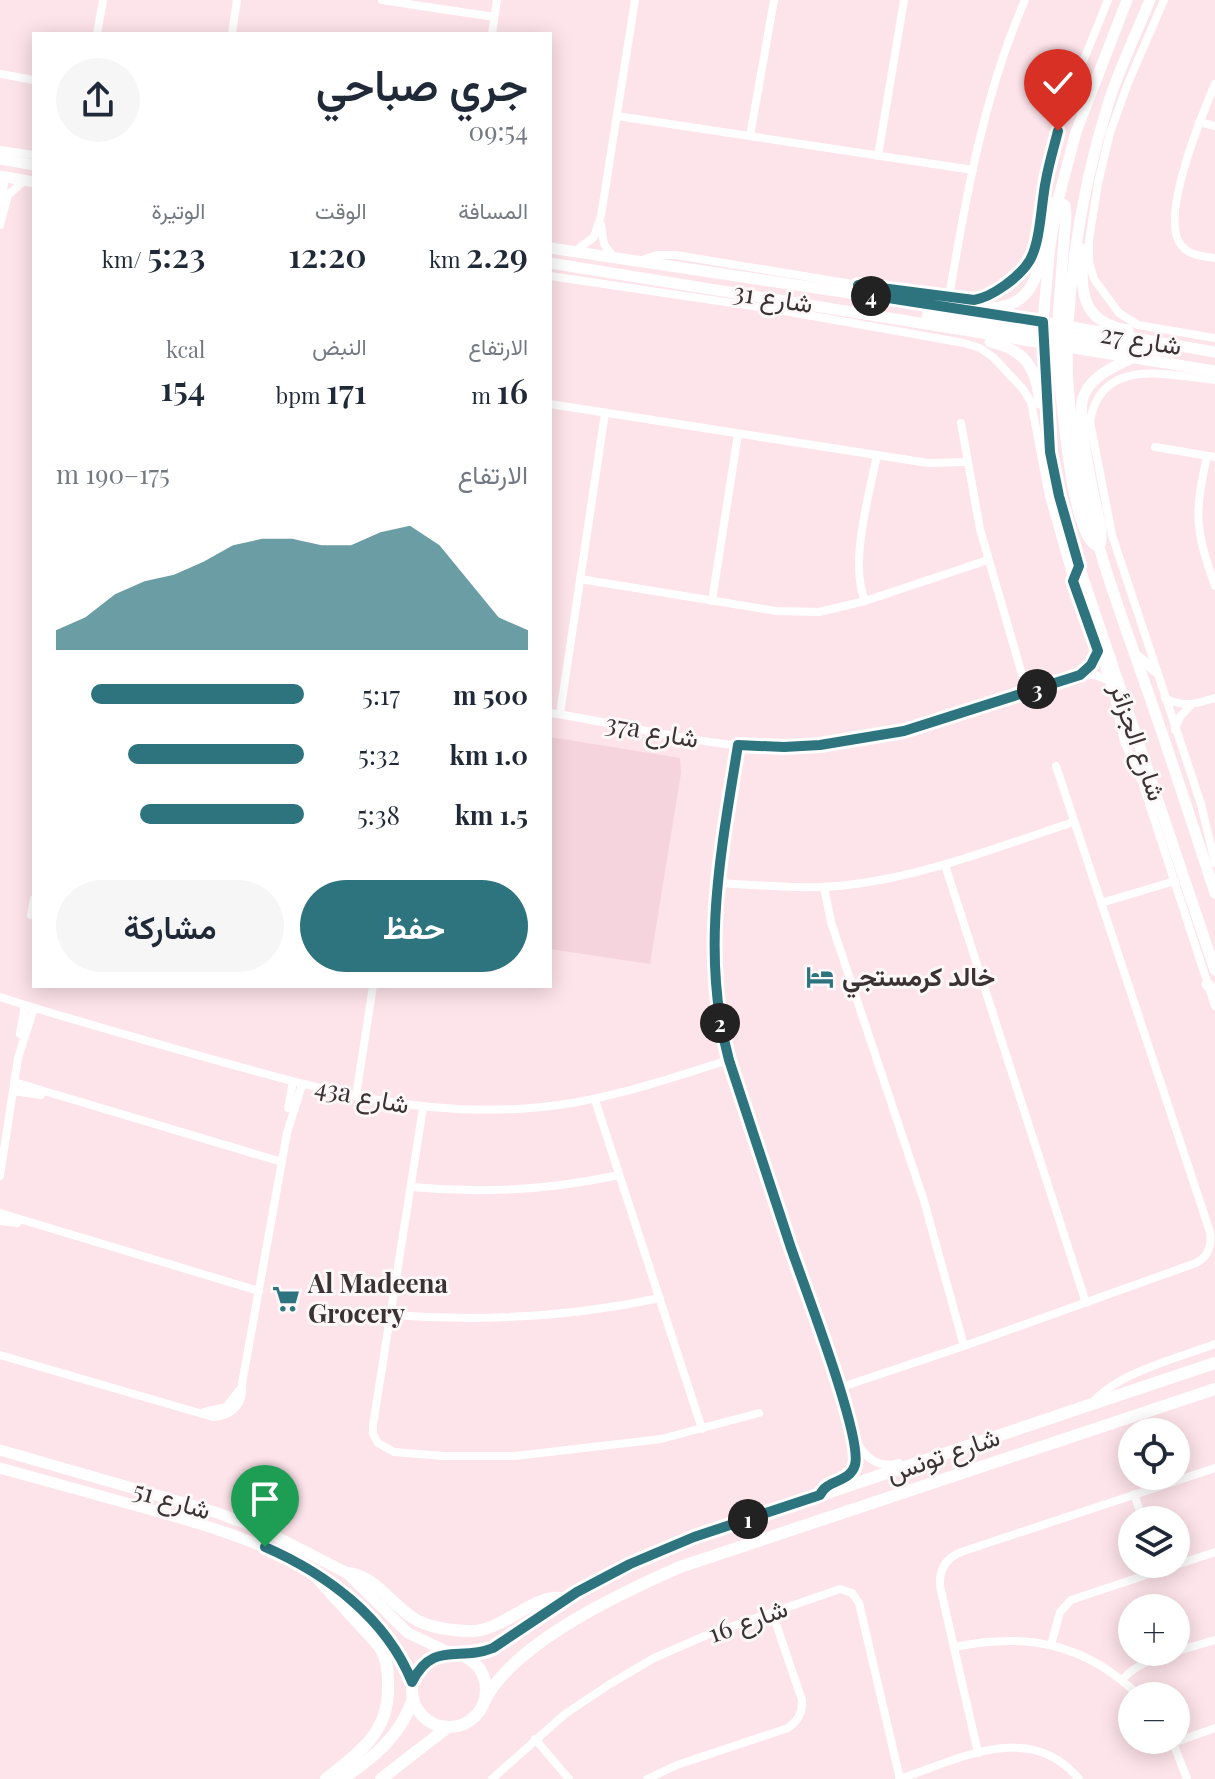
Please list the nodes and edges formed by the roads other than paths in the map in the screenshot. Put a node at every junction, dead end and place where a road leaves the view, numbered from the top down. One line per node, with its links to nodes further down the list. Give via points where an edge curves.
1 (103, 0): 14 (street)
2 (237, 0): 15 (street)
3 (382, 0): 13 (street)
4 (497, 0): 13 (street)
5 (635, 0): 20 (street)
6 (774, 0): 24 (street)
7 (904, 0): 28 (street)
8 (1025, 0): 32 (street, via 993,89)
9 (1108, 0): 49 (street, via 1065,106 1031,259 988,295 974,300)
10 (1127, 0): 35 (main road, شارع الجزائر, via 1080,119)
11 (1150, 0): 25 (main road, شارع الجزائر)
12 (1164, 0): 23 (street)
13 (494, 17): 16 (street)
14 (97, 32)
15 (232, 32)
16 (492, 32)
17 (0, 74): 18 (street)
18 (32, 80)
19 (1215, 84): 21 (street)
20 (617, 116): 24 (street); 38 (street)
21 (1199, 122): 22 (street); 42 (street, via 1174,214 1176,236 1184,249)
22 (1215, 126)
23 (1110, 133): 25 (main road); 53 (street, via 1089,240 1092,276 1132,323)
24 (750, 136): 28 (street)
25 (1097, 141): 37 (main road, شارع الجزائر)
26 (0, 150): 27 (street)
27 (32, 155)
28 (878, 156): 32 (street)
29 (0, 159): 30 (main road)
30 (32, 167)
31 (32, 168): 33 (main road)
32 (973, 170): 49 (street)
33 (2, 177): 34 (main road); 36 (street)
34 (29, 181): 39 (street, via 8,195)
35 (1058, 200): 50 (main road, via 1049,207 1039,272 1024,296 998,308); 52 (main road, شارع الجزائر, via 1050,245)
36 (0, 206)
37 (1083, 206): 52 (main road, شارع الجزائر); 54 (main road, via 1082,290 1092,313 1116,328)
38 (601, 216): 41 (street, via 594,237); 43 (street, via 602,239)
39 (0, 225)
40 (552, 247): 41 (main road, شارع 31)
41 (574, 252): 43 (main road, شارع 31)
42 (1215, 258)
43 (615, 259): 44 (main road, شارع 31)
44 (638, 262): 47 (street, via 676,255); 48 (main road, شارع 31)
45 (552, 263): 51 (main road, شارع 31)
46 (552, 276): 72 (street, via 824,317 987,351 1031,402)
47 (858, 285): 48 (main road); 49 (street)
48 (869, 295): 50 (main road, شارع 31)
49 (949, 297)
50 (917, 303): 52 (main road, شارع 31)
51 (848, 310): 52 (main road, شارع 31); 64 (main road, via 858,318 988,342 1017,353 1035,376)
52 (1056, 335): 54 (main road, شارع 27); 55 (main road, شارع 27); 56 (main road); 64 (main road, شارع الجزائر); 68 (main road, شارع الجزائر)
53 (1215, 338)
54 (1215, 349)
55 (1130, 359): 57 (main road, شارع 27); 68 (main road, via 1098,377 1083,398 1082,421 1101,528)
56 (1215, 359)
57 (1215, 371)
58 (1215, 380): 78 (street, via 1135,373 1110,385 1091,410 1091,438 1112,535)
59 (552, 404): 60 (street)
60 (605, 413): 62 (street); 71 (street)
61 (961, 423): 67 (street)
62 (738, 434): 65 (street); 74 (street)
63 (1155, 447): 66 (street)
64 (1050, 452): 70 (main road, شارع الجزائر)
65 (877, 455): 67 (street, via 937,464); 75 (street, via 859,566)
66 (1211, 457): 73 (street, via 1197,519)
67 (966, 462): 69 (street)
68 (1097, 546): 77 (main road, شارع الجزائر)
69 (988, 560): 75 (street); 81 (street)
70 (1079, 566): 72 (main road); 99 (main road, شارع الجزائر)
71 (580, 579): 74 (street); 85 (street)
72 (1073, 581): 76 (street)
73 (1215, 586)
74 (712, 601): 75 (street, via 797,613)
75 (865, 601)
76 (1098, 651): 79 (street); 80 (street)
77 (1135, 655): 78 (main road); 95 (main road, شارع الجزائر)
78 (1156, 671): 82 (street)
79 (1080, 675): 80 (street, 37a شارع); 81 (street, 37a شارع)
80 (1108, 680): 92 (street, via 1124,741)
81 (1027, 692): 87 (street, 37a شارع, via 852,742)
82 (1165, 698): 84 (street); 86 (street)
83 (1215, 698): 84 (street)
84 (1191, 706): 86 (street)
85 (555, 713): 87 (street, 37a شارع)
86 (1175, 730): 90 (street)
87 (738, 745): 93 (street)
88 (1056, 766): 89 (street)
89 (1074, 822): 91 (street); 96 (street)
90 (1215, 863)
91 (945, 865): 94 (street); 121 (street)
92 (1175, 881): 96 (street); 100 (street)
93 (718, 883): 94 (street); 105 (street, via 714,975)
94 (824, 887): 124 (street, via 924,1201)
95 (1215, 893)
96 (1101, 903): 118 (street)
97 (32, 910): 98 (street)
98 (31, 915)
99 (1215, 970)
100 (1211, 987): 104 (street)
101 (373, 988): 108 (street)
102 (0, 997): 103 (street, 43a شارع)
103 (30, 1006): 106 (street, 43a شارع); 107 (street)
104 (1215, 1006)
105 (729, 1060): 109 (street, 43a شارع); 128 (street)
106 (297, 1083): 108 (street, 43a شارع); 111 (street)
107 (14, 1087): 111 (street); 113 (street)
108 (356, 1096): 110 (street, 43a شارع)
109 (595, 1100): 110 (street, 43a شارع, via 510,1110); 112 (street)
110 (423, 1108): 114 (street)
111 (282, 1158): 119 (street)
112 (619, 1175): 114 (street, via 497,1192); 120 (street)
113 (0, 1176)
114 (412, 1187): 122 (street)
115 (0, 1213): 117 (street)
116 (0, 1221): 117 (street)
117 (38, 1225): 119 (street)
118 (1212, 1232): 121 (street, via 1209,1250 1199,1262)
119 (260, 1287): 125 (street, via 242,1384 228,1410 202,1413)
120 (660, 1298): 122 (street, via 529,1318); 133 (street)
121 (1086, 1303): 124 (street)
122 (392, 1315): 133 (street, via 373,1425 378,1443 389,1451 515,1456 614,1446)
123 (1215, 1344): 131 (street, via 1125,1380)
124 (964, 1346): 128 (street)
125 (0, 1355)
126 (1215, 1363): 131 (main road, شارع تونس)
127 (1215, 1383): 130 (main road)
128 (839, 1388): 134 (street)
129 (1215, 1389): 130 (main road, شارع تونس)
130 (1193, 1396): 156 (main road, شارع تونس, via 666,1573 538,1645 505,1671)
131 (1091, 1405): 136 (main road, شارع تونس)
132 (759, 1413): 133 (street)
133 (702, 1429)
134 (853, 1437): 136 (street, via 865,1455 881,1465); 140 (street, via 852,1471 825,1486)
135 (0, 1450): 145 (main road, شارع 51, via 229,1517)
136 (927, 1460): 140 (main road, شارع تونس)
137 (0, 1468): 144 (main road, شارع 51, via 218,1528)
138 (1215, 1468): 139 (street)
139 (1134, 1494): 141 (street); 151 (street, via 950,1558 939,1581)
140 (820, 1495): 147 (main road, شارع تونس, via 672,1545)
141 (1138, 1506)
142 (1215, 1552): 143 (street)
143 (1190, 1559)
144 (308, 1568): 154 (main road, شارع 51, via 352,1601 394,1644); 163 (main road, via 379,1646 388,1672 388,1703 377,1733)
145 (347, 1573): 147 (main road, via 362,1576 421,1623 467,1631 493,1627 548,1598); 152 (main road, شارع 51, via 408,1633)
146 (1132, 1578): 150 (street, via 1067,1603)
147 (565, 1599): 152 (main road, شارع تونس, via 493,1648)
148 (772, 1612): 160 (street, شارع 16, via 654,1658); 168 (street, via 802,1700 796,1722); 169 (street, شارع 16, via 836,1590 855,1596)
149 (1215, 1640): 153 (street, via 1143,1663)
150 (1051, 1645): 151 (street, via 1004,1639); 153 (street, via 1084,1656)
151 (954, 1647): 161 (street)
152 (454, 1654): 154 (main road, via 431,1658); 156 (main road, via 478,1667)
153 (1122, 1680)
154 (412, 1682): 155 (main road)
155 (413, 1699): 157 (main road, via 430,1722); 164 (main road, via 391,1740)
156 (485, 1700): 157 (main road, via 472,1720)
157 (448, 1727): 165 (main road)
158 (1215, 1728): 159 (street)
159 (1190, 1736)
160 (535, 1739): 166 (street, شارع 16); 167 (street)
161 (978, 1753): 169 (street); 170 (street, via 1006,1746 1038,1750 1060,1760)
162 (1177, 1754): 171 (street)
163 (326, 1779)
164 (342, 1779)
165 (381, 1779)
166 (492, 1779)
167 (569, 1779)
168 (647, 1779)
169 (900, 1779)
170 (1079, 1779)
171 (1187, 1779)

